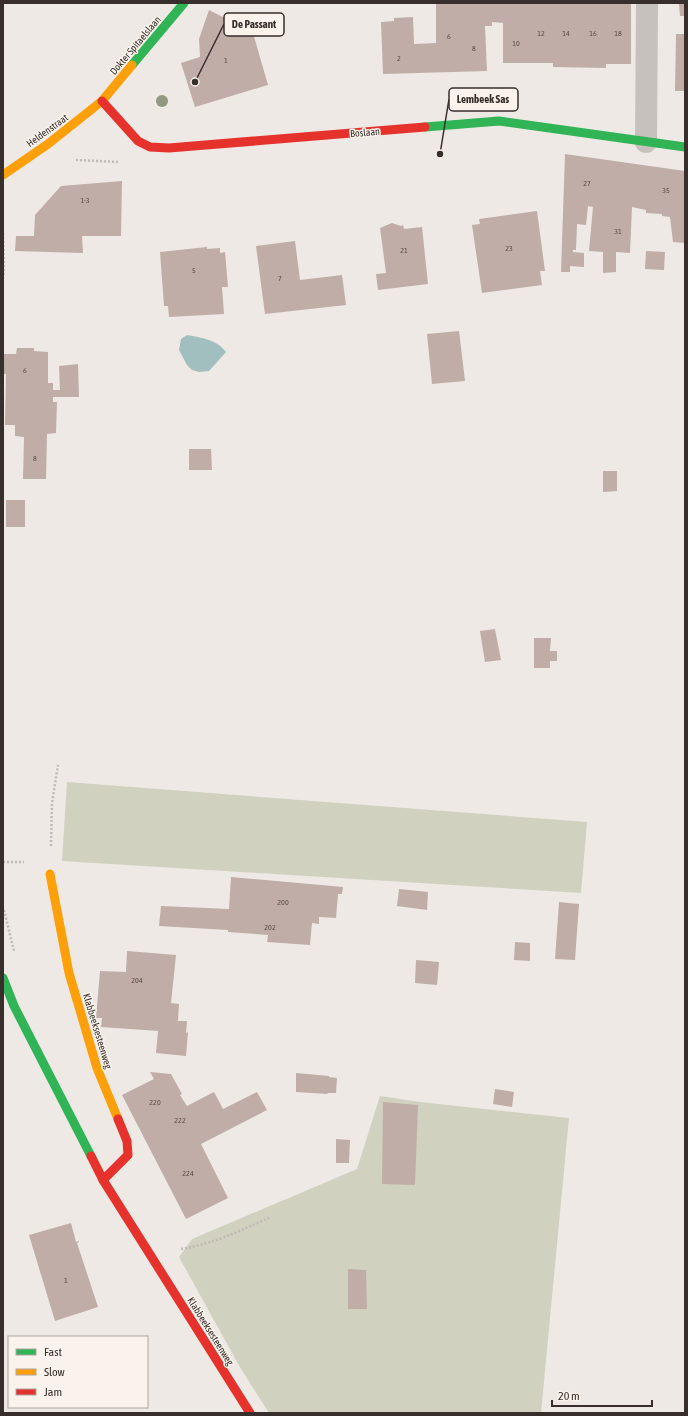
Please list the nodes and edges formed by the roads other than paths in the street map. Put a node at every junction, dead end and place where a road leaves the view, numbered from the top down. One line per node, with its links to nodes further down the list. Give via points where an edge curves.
1 (184, 3): 3 (street, Dokter Spitaelslaan)
2 (647, 3): 4 (street)
3 (102, 101): 4 (street, Boslaan, via 138,141 150,147 169,148 499,122); 6 (street, Heldenstraat, via 59,136)
4 (646, 142): 5 (street, Boslaan)
5 (685, 147)
6 (3, 175)
7 (50, 874): 9 (street, Klabbeeksesteenweg, via 69,973 97,1068 127,1142 128,1155)
8 (3, 978): 9 (street, Klabbeeksesteenweg, via 14,1006)
9 (103, 1180): 10 (street, Klabbeeksesteenweg)
10 (250, 1413)

